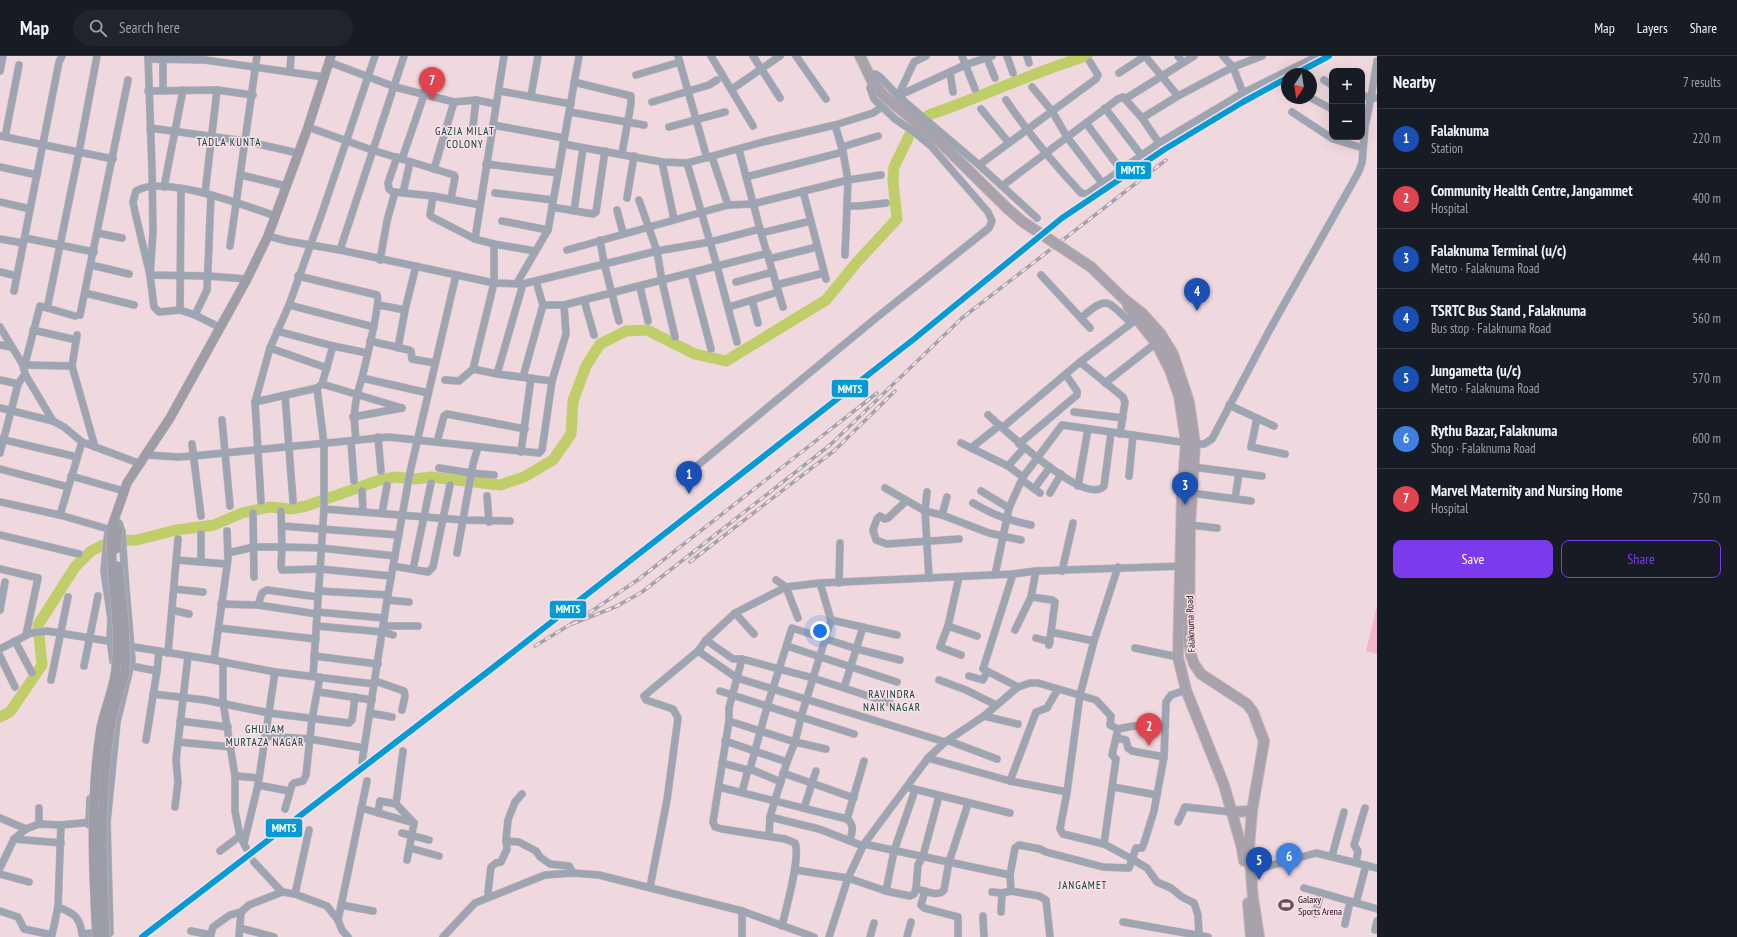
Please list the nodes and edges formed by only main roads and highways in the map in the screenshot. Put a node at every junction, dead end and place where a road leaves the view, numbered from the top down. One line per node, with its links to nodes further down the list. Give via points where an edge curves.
1 (860, 56): 3 (highway, Falaknuma Road, bridge, via 870,77 884,96 942,144 1008,210 1092,267)
2 (330, 59): 6 (main road, via 268,236 170,418)
3 (1124, 300): 4 (highway, Falaknuma Road, via 1134,321 1156,342 1170,370); 4 (highway, Falaknuma Road, via 1142,313 1160,333 1173,354)
4 (1178, 379): 5 (highway, Falaknuma Road, via 1179,396)
5 (1190, 443): 8 (highway, Falaknuma Road, via 1193,467); 8 (highway, Falaknuma Road, via 1182,496)
6 (132, 478): 7 (main road, via 132,485); 7 (main road, via 124,491)
7 (114, 528): 11 (main road, bridge, via 111,553 118,639 112,695 102,726 93,808); 12 (main road, bridge, via 126,632 126,664 110,728 102,808 102,878)
8 (1186, 566): 9 (highway, Falaknuma Road, via 1189,641 1194,664 1201,674 1247,704 1254,712 1264,742); 10 (highway, Falaknuma Road, via 1178,618 1178,657 1186,690 1224,785)
9 (1252, 811): 10 (highway); 14 (highway, Falaknuma Road, via 1249,848)
10 (1231, 812): 13 (highway, Falaknuma Road, via 1242,848)
11 (95, 935)
12 (108, 936)
13 (1252, 937)
14 (1259, 937)

